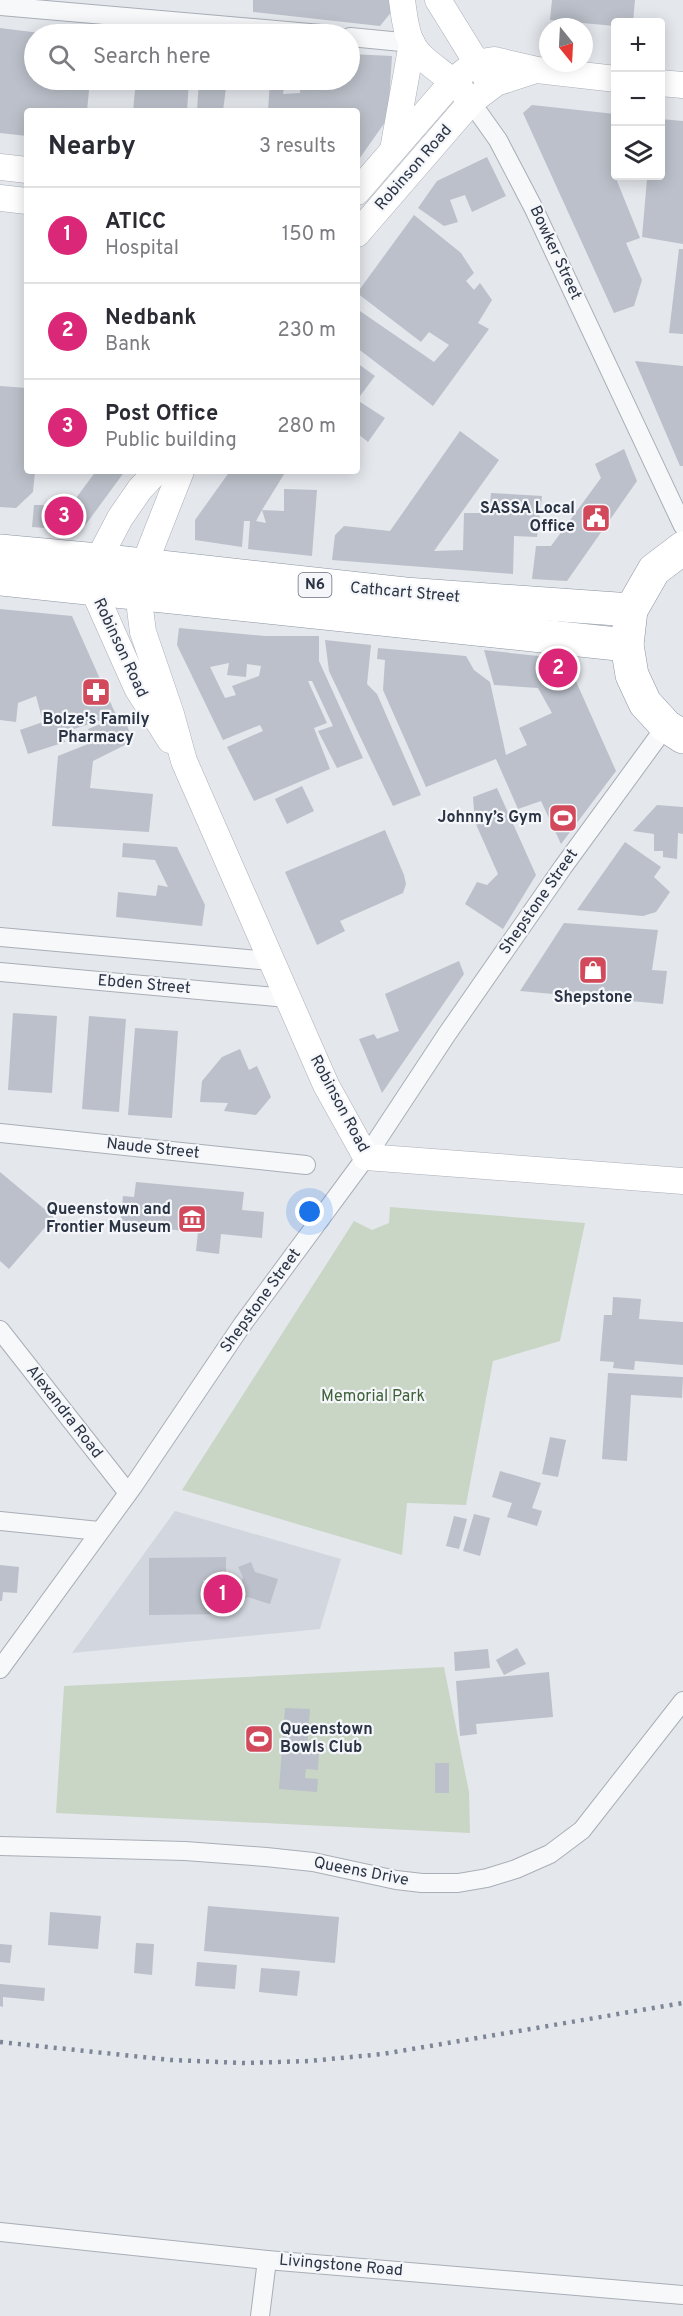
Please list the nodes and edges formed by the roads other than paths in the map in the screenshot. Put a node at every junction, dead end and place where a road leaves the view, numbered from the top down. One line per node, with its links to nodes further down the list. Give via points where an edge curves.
1 (402, 0): 6 (street)
2 (438, 0): 7 (street)
3 (0, 6): 4 (street)
4 (206, 24)
5 (360, 38): 6 (street)
6 (412, 43): 10 (street, Bowker Street); 15 (street)
7 (475, 63): 8 (street, via 494,60); 10 (street, Robinson Road); 13 (street)
8 (537, 70): 9 (street); 13 (street, Robinson Road)
9 (611, 79)
10 (454, 80): 14 (street, Bowker Street); 15 (street, Robinson Road)
11 (665, 83): 12 (street)
12 (683, 85)
13 (491, 86): 14 (street, Robinson Road)
14 (471, 102): 21 (street, Robinson Road); 24 (street, Bowker Street, via 498,140 533,207)
15 (393, 150): 18 (street, Robinson Road)
16 (0, 166): 17 (street)
17 (24, 170)
18 (360, 188)
19 (0, 198): 20 (street)
20 (24, 201)
21 (360, 228)
22 (154, 474): 27 (street, via 120,518)
23 (180, 474): 29 (street, Robinson Road)
24 (683, 526)
25 (683, 548): 30 (highway, via 654,570)
26 (0, 551): 27 (highway, Cathcart Street / N6)
27 (95, 574): 28 (highway, Cathcart Street / N6); 29 (highway, Cathcart Street / N6); 33 (street, Robinson Road, via 137,688)
28 (0, 579)
29 (141, 579): 30 (highway, Cathcart Street / N6); 31 (highway, Cathcart Street / N6); 33 (street, Robinson Road, via 143,632)
30 (632, 610): 31 (highway)
31 (627, 645): 32 (highway, via 632,675 645,703)
32 (674, 731): 39 (street, Shepstone Street, via 556,876)
33 (184, 761): 35 (street, Robinson Road)
34 (0, 937): 35 (street)
35 (270, 961): 37 (street, Robinson Road)
36 (0, 972): 37 (street, Ebden Street)
37 (287, 999): 39 (street, Robinson Road, via 326,1085)
38 (0, 1133): 40 (street, Naude Street)
39 (366, 1157): 41 (street, Robinson Road); 43 (street, Shepstone Street, via 242,1325)
40 (306, 1165)
41 (683, 1181)
42 (0, 1330): 43 (street, Alexandra Road)
43 (128, 1493): 45 (street, Shepstone Street)
44 (0, 1521): 45 (street)
45 (99, 1531): 46 (street, Shepstone Street)
46 (0, 1669)
47 (683, 1701): 48 (street, Queens Drive, via 582,1830 550,1854 487,1878 422,1883 266,1857)
48 (0, 1846)
49 (0, 2232): 50 (street, Livingstone Road)
50 (267, 2260): 51 (street, Livingstone Road); 52 (street)
51 (683, 2295)
52 (260, 2316)

